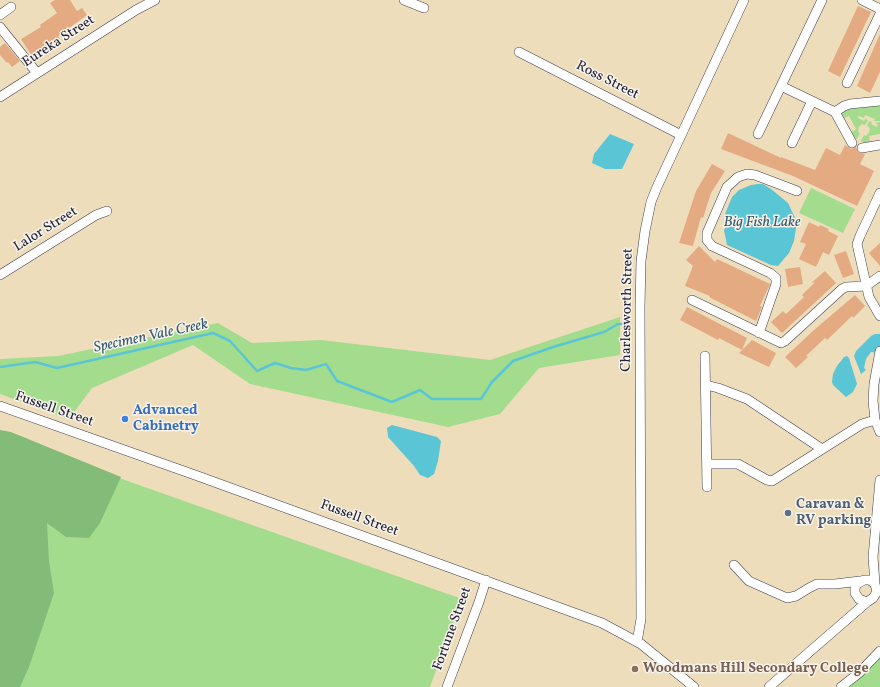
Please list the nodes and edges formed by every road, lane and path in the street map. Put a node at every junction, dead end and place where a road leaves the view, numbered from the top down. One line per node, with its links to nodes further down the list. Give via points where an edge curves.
1 (155, 0): 13 (street, Eureka Street)
2 (404, 0): 7 (street)
3 (744, 0): 21 (street, Charlesworth Street)
4 (822, 0): 15 (street)
5 (862, 0): 8 (street)
6 (11, 7): 10 (street)
7 (424, 8)
8 (880, 9)
9 (880, 14): 14 (street)
10 (0, 15)
11 (0, 27): 13 (street)
12 (519, 52): 21 (street, Ross Street)
13 (36, 74): 16 (street, Eureka Street)
14 (847, 83)
15 (781, 86): 17 (street); 20 (street)
16 (0, 97)
17 (812, 101): 19 (street); 23 (street)
18 (880, 101): 19 (street, via 850,104)
19 (835, 112): 22 (street)
20 (758, 134)
21 (681, 135): 56 (street, Charlesworth Street, via 651,202 641,261 641,620)
22 (852, 143)
23 (792, 144)
24 (880, 145): 25 (street)
25 (862, 148)
26 (796, 191): 34 (street, via 755,175 738,177 726,187 707,233 707,240 712,246 776,278)
27 (880, 193): 31 (street, via 857,244)
28 (107, 211): 29 (street, Lalor Street, via 96,215)
29 (0, 275)
30 (880, 276): 31 (street)
31 (866, 286): 33 (street, via 871,302); 34 (street, via 843,288 783,342)
32 (692, 300): 34 (street)
33 (880, 316)
34 (759, 333)
35 (879, 355): 38 (street, via 874,384)
36 (705, 356): 37 (street)
37 (706, 385): 42 (street, via 746,398); 43 (street)
38 (877, 400): 40 (street)
39 (0, 406): 48 (street, Fussell Street)
40 (875, 420): 41 (street); 42 (street, via 862,424)
41 (880, 432)
42 (822, 449): 43 (street, via 771,481 738,464)
43 (707, 464): 45 (street)
44 (880, 480): 46 (street)
45 (707, 487)
46 (873, 557): 49 (street); 51 (street)
47 (734, 565): 50 (street, via 751,583 787,598 817,584)
48 (486, 580): 56 (street, Fussell Street, via 602,623); 58 (street, Fortune Street)
49 (861, 581): 50 (street); 51 (street, via 868,580); 52 (street, via 855,586)
50 (835, 584): 52 (street)
51 (877, 587): 53 (street, via 876,595)
52 (856, 595): 53 (street, via 861,601); 55 (street)
53 (868, 601): 54 (street); 55 (street)
54 (880, 604)
55 (847, 620): 60 (street)
56 (637, 642): 59 (street, Fussell Street)
57 (880, 651): 61 (street)
58 (447, 687)
59 (694, 687)
60 (770, 687)
61 (841, 687)

